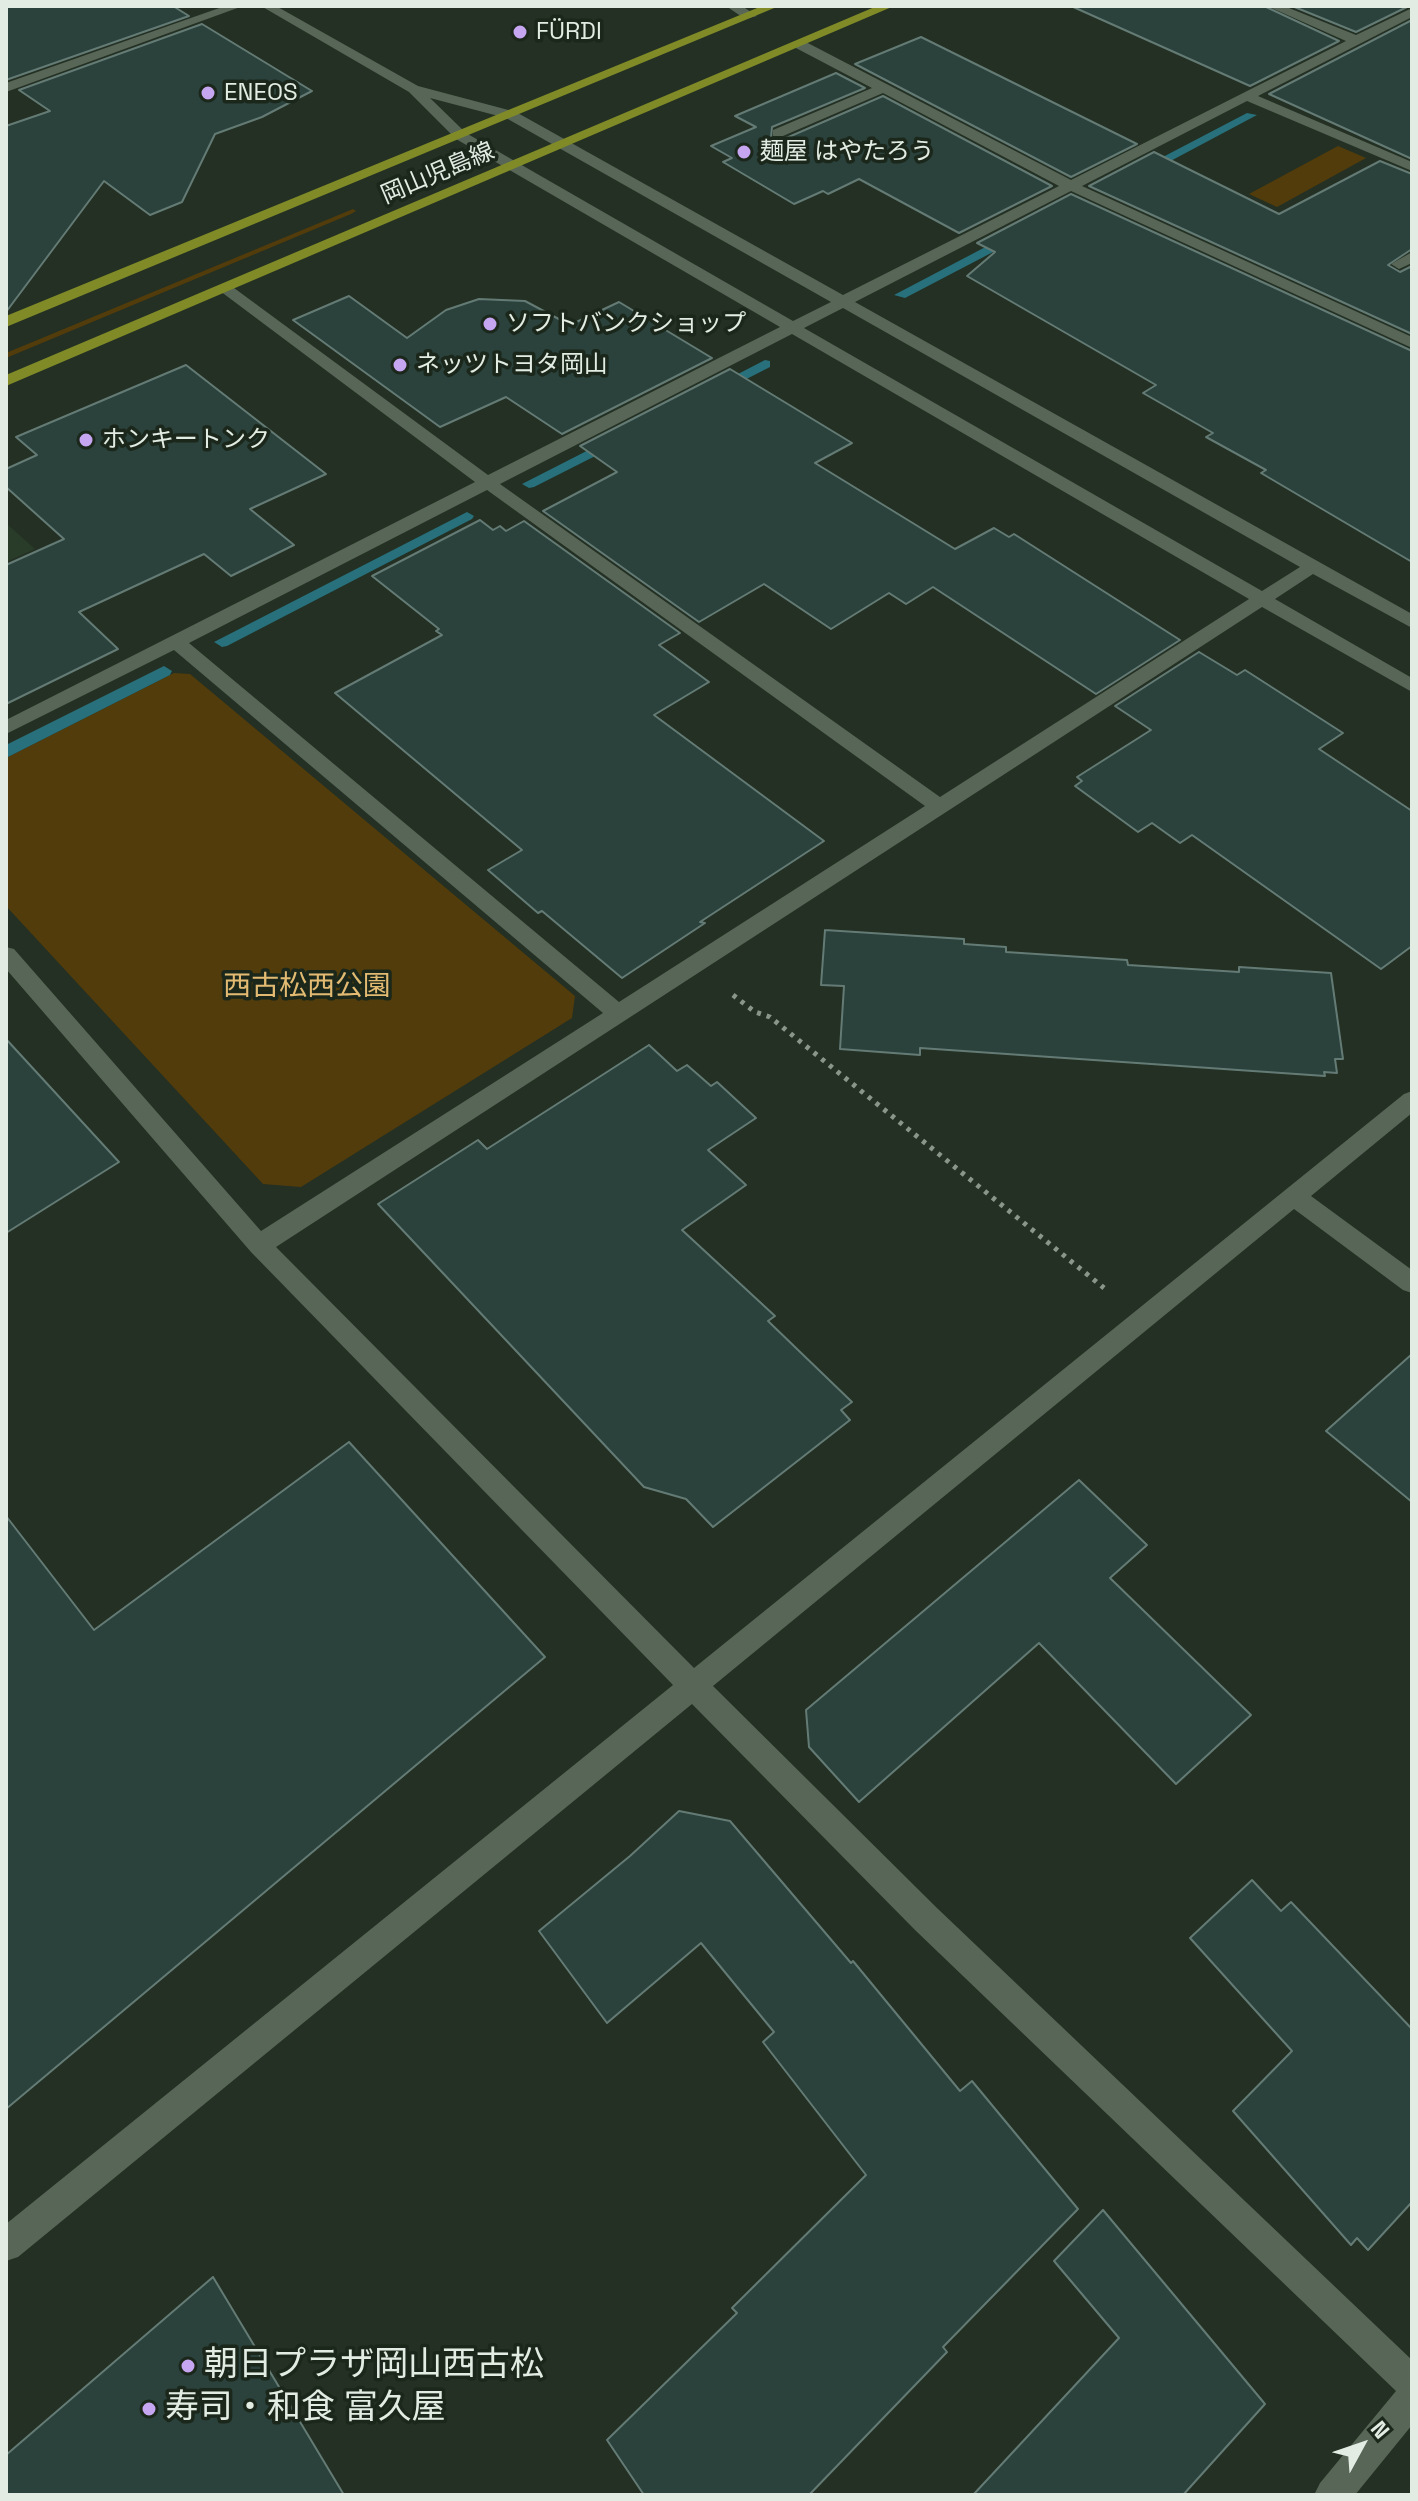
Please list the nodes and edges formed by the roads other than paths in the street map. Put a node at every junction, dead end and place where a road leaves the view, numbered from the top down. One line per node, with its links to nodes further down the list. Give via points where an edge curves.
1 (237, 6): 11 (street)
2 (267, 6): 13 (street)
3 (732, 6): 8 (street)
4 (773, 6): 8 (main road, 岡山児島線)
5 (888, 6): 10 (main road, 岡山児島線)
6 (1273, 6): 9 (street)
7 (1412, 12): 9 (street)
8 (750, 16): 15 (main road, 岡山児島線)
9 (1356, 40): 14 (street)
10 (799, 44): 12 (street); 18 (main road, 岡山児島線)
11 (6, 88)
12 (883, 88): 16 (street); 21 (street)
13 (413, 89): 15 (street); 17 (street)
14 (1244, 95): 20 (street); 21 (street)
15 (511, 115): 17 (main road, 岡山児島線); 18 (street)
16 (778, 133)
17 (461, 136): 19 (street); 24 (main road, 岡山児島線)
18 (562, 144): 19 (main road, 岡山児島線); 23 (street)
19 (511, 166): 22 (main road, 岡山児島線); 25 (street)
20 (1412, 167)
21 (1069, 185): 23 (street); 26 (street)
22 (225, 288): 27 (main road, 岡山児島線); 28 (street)
23 (844, 303): 25 (street); 29 (street)
24 (6, 322)
25 (795, 328): 28 (street); 30 (street)
26 (1412, 343)
27 (6, 381)
28 (489, 484): 32 (street); 35 (street)
29 (1312, 567): 30 (street); 31 (street)
30 (1260, 600): 33 (street); 35 (street)
31 (1412, 622)
32 (176, 642): 34 (street); 37 (street)
33 (1412, 686)
34 (6, 728)
35 (940, 807): 37 (street)
36 (6, 955): 40 (street)
37 (619, 1014): 40 (street)
38 (1412, 1100): 39 (street)
39 (1294, 1196): 41 (street); 42 (street)
40 (259, 1245): 42 (street)
41 (1412, 1283)
42 (692, 1686): 43 (street); 44 (street, via 926,1919)
43 (6, 2245)
44 (1412, 2383)
45 (1412, 2398): 46 (street)
46 (1332, 2495)

